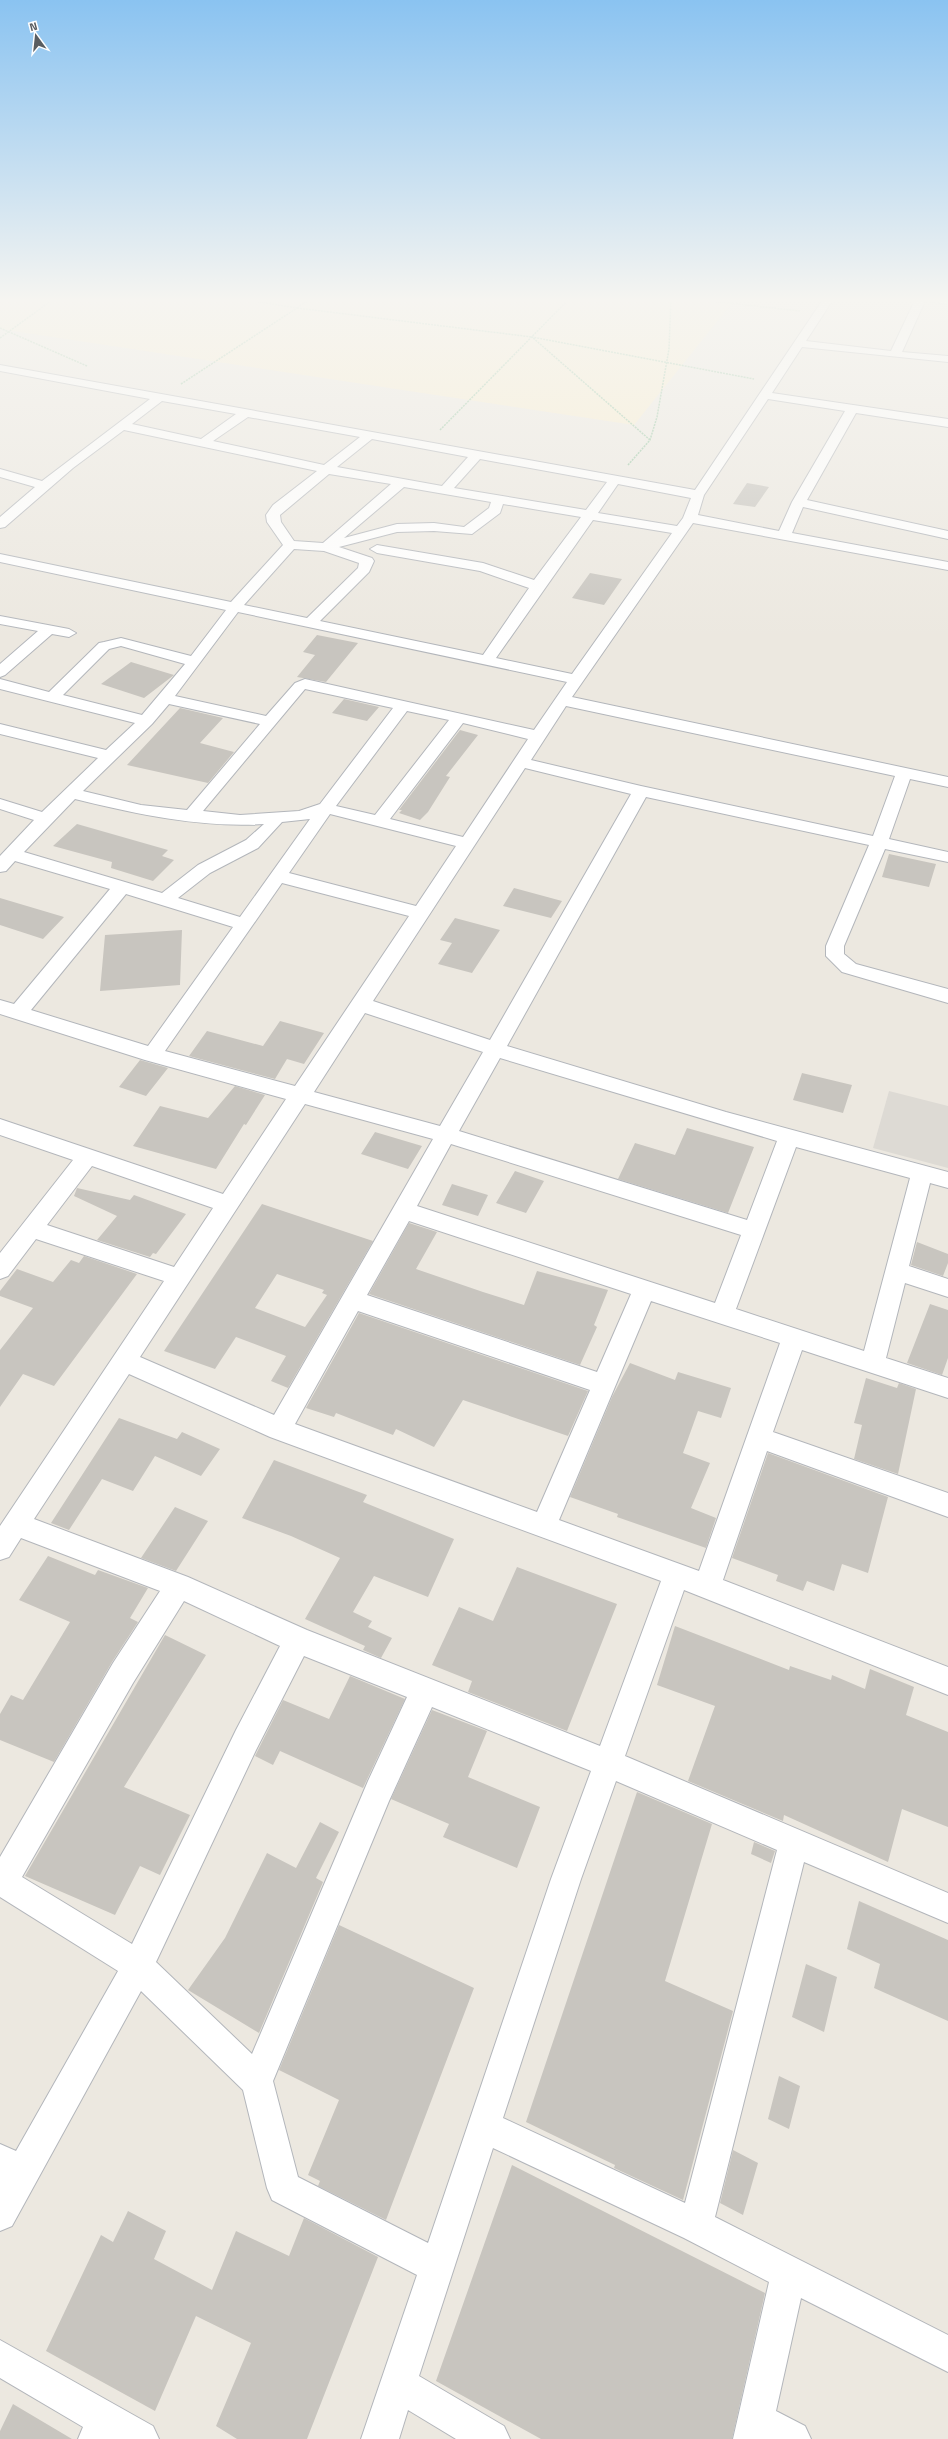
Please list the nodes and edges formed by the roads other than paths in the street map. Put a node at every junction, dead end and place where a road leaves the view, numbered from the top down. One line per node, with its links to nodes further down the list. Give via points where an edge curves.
1 (142, 412): 8 (street)
2 (240, 412): 6 (street)
3 (753, 412): 18 (street)
4 (850, 412): 20 (street)
5 (876, 412): 7 (street)
6 (246, 413): 9 (street); 10 (street)
7 (948, 423)
8 (124, 426): 10 (street); 16 (street)
9 (369, 436): 11 (street); 12 (street)
10 (201, 444): 12 (street)
11 (477, 455): 14 (street); 17 (street)
12 (325, 469): 15 (street); 27 (street, via 289,497 272,515)
13 (0, 473): 16 (street)
14 (615, 480): 18 (street); 21 (street)
15 (400, 483): 17 (street); 28 (street)
16 (44, 486): 22 (street)
17 (444, 490): 19 (street)
18 (698, 495): 23 (street)
19 (498, 499): 21 (street); 24 (street, via 495,510 467,531 434,527)
20 (799, 502): 25 (street); 26 (street)
21 (591, 514): 23 (street); 33 (street)
22 (0, 524)
23 (686, 524): 26 (street); 42 (street)
24 (397, 528): 28 (street); 29 (street)
25 (948, 535)
26 (784, 537): 32 (street)
27 (290, 545): 28 (street); 34 (street)
28 (325, 548): 31 (street)
29 (378, 550): 31 (street); 33 (street, via 483,567)
30 (0, 558): 34 (street)
31 (367, 561): 36 (street, via 364,569)
32 (946, 562)
33 (537, 586): 39 (street)
34 (235, 607): 36 (street); 40 (street)
35 (0, 620): 37 (street)
36 (311, 622): 39 (street)
37 (48, 630): 38 (street); 41 (street)
38 (69, 634)
39 (487, 660): 42 (street)
40 (195, 662): 44 (street, via 121,642 114,643 104,646); 45 (street)
41 (0, 672)
42 (576, 679): 46 (street)
43 (0, 684): 44 (street)
44 (52, 698): 49 (street)
45 (164, 698): 49 (street); 50 (street)
46 (562, 700): 52 (street); 55 (street)
47 (403, 705): 48 (street); 50 (street, via 305,684 300,686); 60 (street)
48 (459, 718): 52 (street); 64 (street)
49 (146, 721): 53 (street)
50 (270, 722): 61 (street)
51 (0, 729): 53 (street)
52 (538, 736): 54 (street)
53 (110, 756): 58 (street)
54 (521, 762): 57 (street); 66 (street)
55 (904, 772): 56 (street); 65 (street)
56 (948, 782)
57 (641, 791): 65 (street); 77 (street)
58 (71, 793): 61 (street, via 141,810); 62 (street)
59 (0, 804): 62 (street)
60 (326, 808): 63 (street, via 301,816); 64 (street); 69 (street)
61 (191, 816): 63 (street, via 240,820)
62 (45, 818): 68 (street)
63 (277, 818): 71 (street, via 256,843 205,868)
64 (379, 822): 66 (street)
65 (880, 841): 67 (street); 74 (street, via 835,946 835,956 849,968)
66 (467, 843): 72 (street)
67 (948, 857)
68 (6, 860): 70 (street)
69 (278, 876): 72 (street); 73 (street)
70 (121, 888): 71 (street); 76 (street)
71 (165, 900): 73 (street)
72 (420, 913): 75 (street)
73 (244, 924): 78 (street)
74 (948, 996)
75 (360, 1004): 77 (street); 79 (street)
76 (9, 1010): 78 (street)
77 (493, 1050): 81 (street); 82 (street)
78 (152, 1055): 79 (street)
79 (300, 1094): 81 (street); 86 (street)
80 (0, 1127): 83 (street)
81 (446, 1135): 87 (street); 89 (street)
82 (789, 1137): 84 (street); 89 (street)
83 (86, 1158): 86 (street); 88 (street)
84 (922, 1173): 85 (street); 91 (street)
85 (948, 1180)
86 (228, 1204): 92 (street)
87 (402, 1210): 94 (street); 95 (street)
88 (33, 1228): 90 (street); 92 (street)
89 (752, 1230): 96 (street)
90 (0, 1270)
91 (897, 1271): 93 (street); 99 (street)
92 (178, 1277): 98 (street)
93 (948, 1288)
94 (644, 1290): 96 (street); 100 (street)
95 (351, 1299): 100 (street); 102 (street)
96 (722, 1315): 97 (street)
97 (794, 1338): 99 (street); 103 (street)
98 (123, 1361): 102 (street); 105 (street)
99 (873, 1364): 101 (street)
100 (603, 1384): 106 (street)
101 (948, 1388)
102 (279, 1429): 106 (street)
103 (758, 1437): 104 (street); 110 (street)
104 (948, 1505)
105 (16, 1524): 107 (street); 109 (street)
106 (544, 1526): 108 (street)
107 (0, 1548)
108 (676, 1576): 110 (street); 114 (street)
109 (179, 1586): 111 (street); 116 (street, via 123,1673)
110 (707, 1586): 112 (street)
111 (298, 1640): 113 (street); 118 (street, via 246,1740)
112 (948, 1680)
113 (424, 1692): 114 (street); 119 (street, via 378,1791)
114 (608, 1763): 115 (street); 120 (street, via 566,1879)
115 (794, 1842): 117 (street); 123 (street)
116 (2, 1881): 118 (street)
117 (948, 1908)
118 (138, 1966): 119 (street); 121 (street)
119 (257, 2081): 124 (street, via 284,2188)
120 (484, 2126): 123 (street); 124 (street)
121 (11, 2167): 122 (street)
122 (0, 2214)
123 (696, 2226): 125 (street)
124 (437, 2266): 128 (street)
125 (788, 2274): 126 (street); 130 (street)
126 (948, 2354)
127 (0, 2358): 129 (street)
128 (398, 2384): 132 (street); 133 (street)
129 (101, 2429): 131 (street)
130 (755, 2430): 134 (street)
131 (140, 2439)
132 (380, 2439)
133 (491, 2439)
134 (792, 2439)

